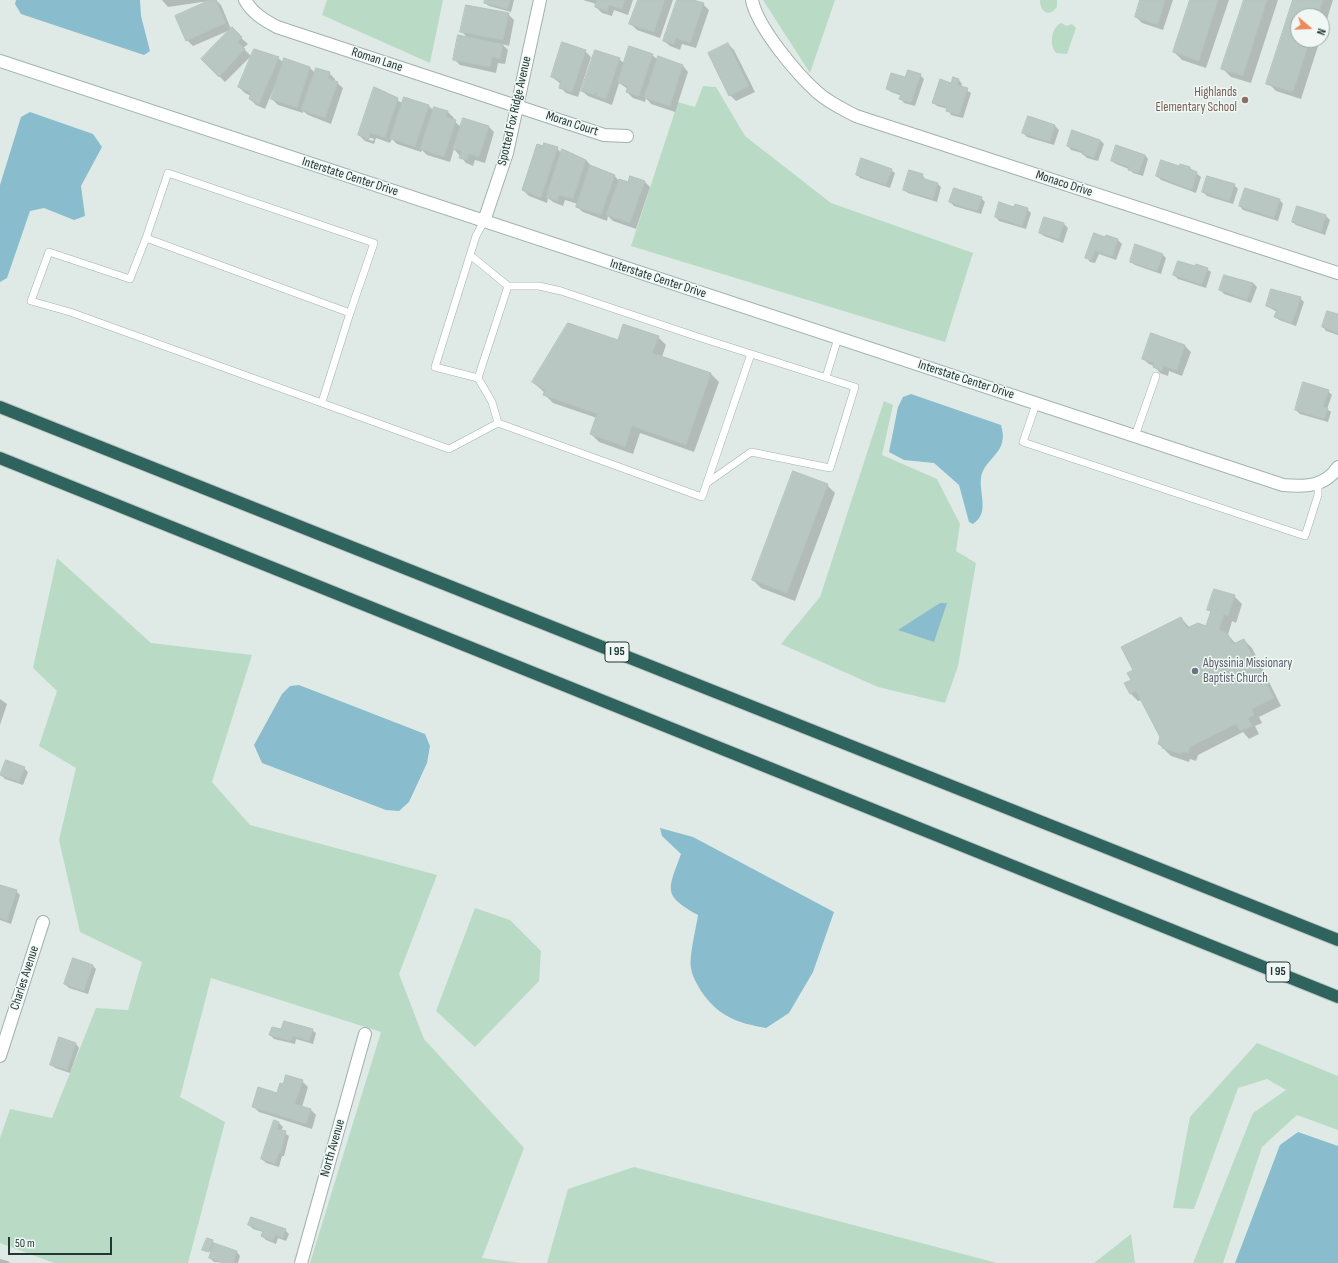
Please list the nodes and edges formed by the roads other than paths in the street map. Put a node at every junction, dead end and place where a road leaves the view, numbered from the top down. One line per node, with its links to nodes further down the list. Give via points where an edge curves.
1 (245, 0): 5 (street, Roman Lane, via 261,19 277,27)
2 (540, 0): 5 (street, Spotted Fox Ridge Avenue)
3 (752, 0): 10 (street, Monaco Drive, via 760,21 800,75 834,105 856,116)
4 (0, 61): 7 (street, Interstate Center Drive)
5 (518, 106): 6 (street, Moran Court, via 604,135); 7 (street, Spotted Fox Ridge Avenue, via 507,153)
6 (627, 136)
7 (484, 221): 9 (lane); 13 (street, Interstate Center Drive)
8 (146, 238): 12 (lane); 12 (lane, via 168,173 374,243); 18 (lane, via 130,279 50,252 31,300)
9 (470, 255): 11 (lane); 17 (lane, via 435,367)
10 (1338, 273)
11 (508, 286): 14 (lane, via 539,286 561,291); 17 (lane)
12 (350, 313): 18 (lane)
13 (838, 338): 16 (lane); 19 (street, Interstate Center Drive)
14 (751, 354): 16 (lane); 25 (lane)
15 (1156, 376): 22 (lane)
16 (826, 377): 25 (lane, via 855,387 830,468 751,452)
17 (478, 378): 21 (lane, via 492,402)
18 (322, 402): 21 (lane, via 449,449)
19 (1036, 404): 22 (street, Interstate Center Drive); 26 (lane, via 1024,442 1305,536 1318,495)
20 (0, 407): 28 (highway, I 95)
21 (498, 423): 25 (lane, via 702,497)
22 (1135, 436): 26 (street, Interstate Center Drive, via 1283,485 1303,487)
23 (0, 458): 29 (highway, I 95)
24 (1338, 467): 26 (street)
25 (707, 483)
26 (1318, 484)
27 (43, 922): 31 (street, Charles Avenue)
28 (1338, 940)
29 (1338, 996)
30 (365, 1034): 32 (street, North Avenue)
31 (0, 1056)
32 (301, 1263)

